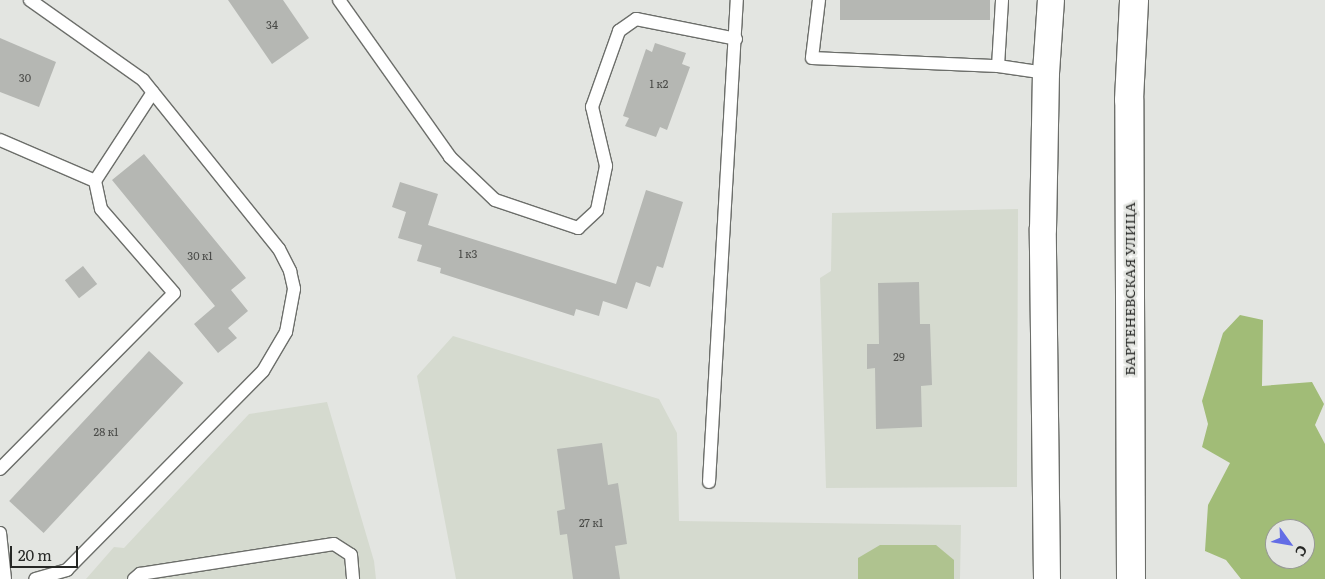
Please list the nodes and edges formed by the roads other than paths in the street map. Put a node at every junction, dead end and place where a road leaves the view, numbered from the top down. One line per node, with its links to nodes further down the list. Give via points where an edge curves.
1 (30, 0): 11 (lane, via 143,80)
2 (339, 0): 8 (lane, via 450,157 495,200 578,228 597,210 606,166 592,107 619,31 636,19)
3 (737, 0): 8 (lane)
4 (819, 0): 9 (lane, via 812,58)
5 (1002, 0): 9 (lane)
6 (1051, 0): 10 (street)
7 (1134, 0): 22 (main road, БАРТЕНЕВСКАЯ УЛИЦА, via 1129,100)
8 (736, 39): 15 (lane)
9 (998, 66): 10 (lane)
10 (1046, 73): 21 (street, via 1043,230)
11 (153, 92): 13 (lane); 18 (lane, via 279,250 290,271 294,289 286,332 263,371 67,570)
12 (0, 140): 13 (lane)
13 (95, 181): 14 (lane, via 101,209 174,293)
14 (0, 468)
15 (708, 482)
16 (0, 533): 17 (lane)
17 (5, 579)
18 (35, 579)
19 (134, 579): 20 (lane, via 140,574 334,544 351,555)
20 (354, 579)
21 (1047, 579)
22 (1131, 579)

